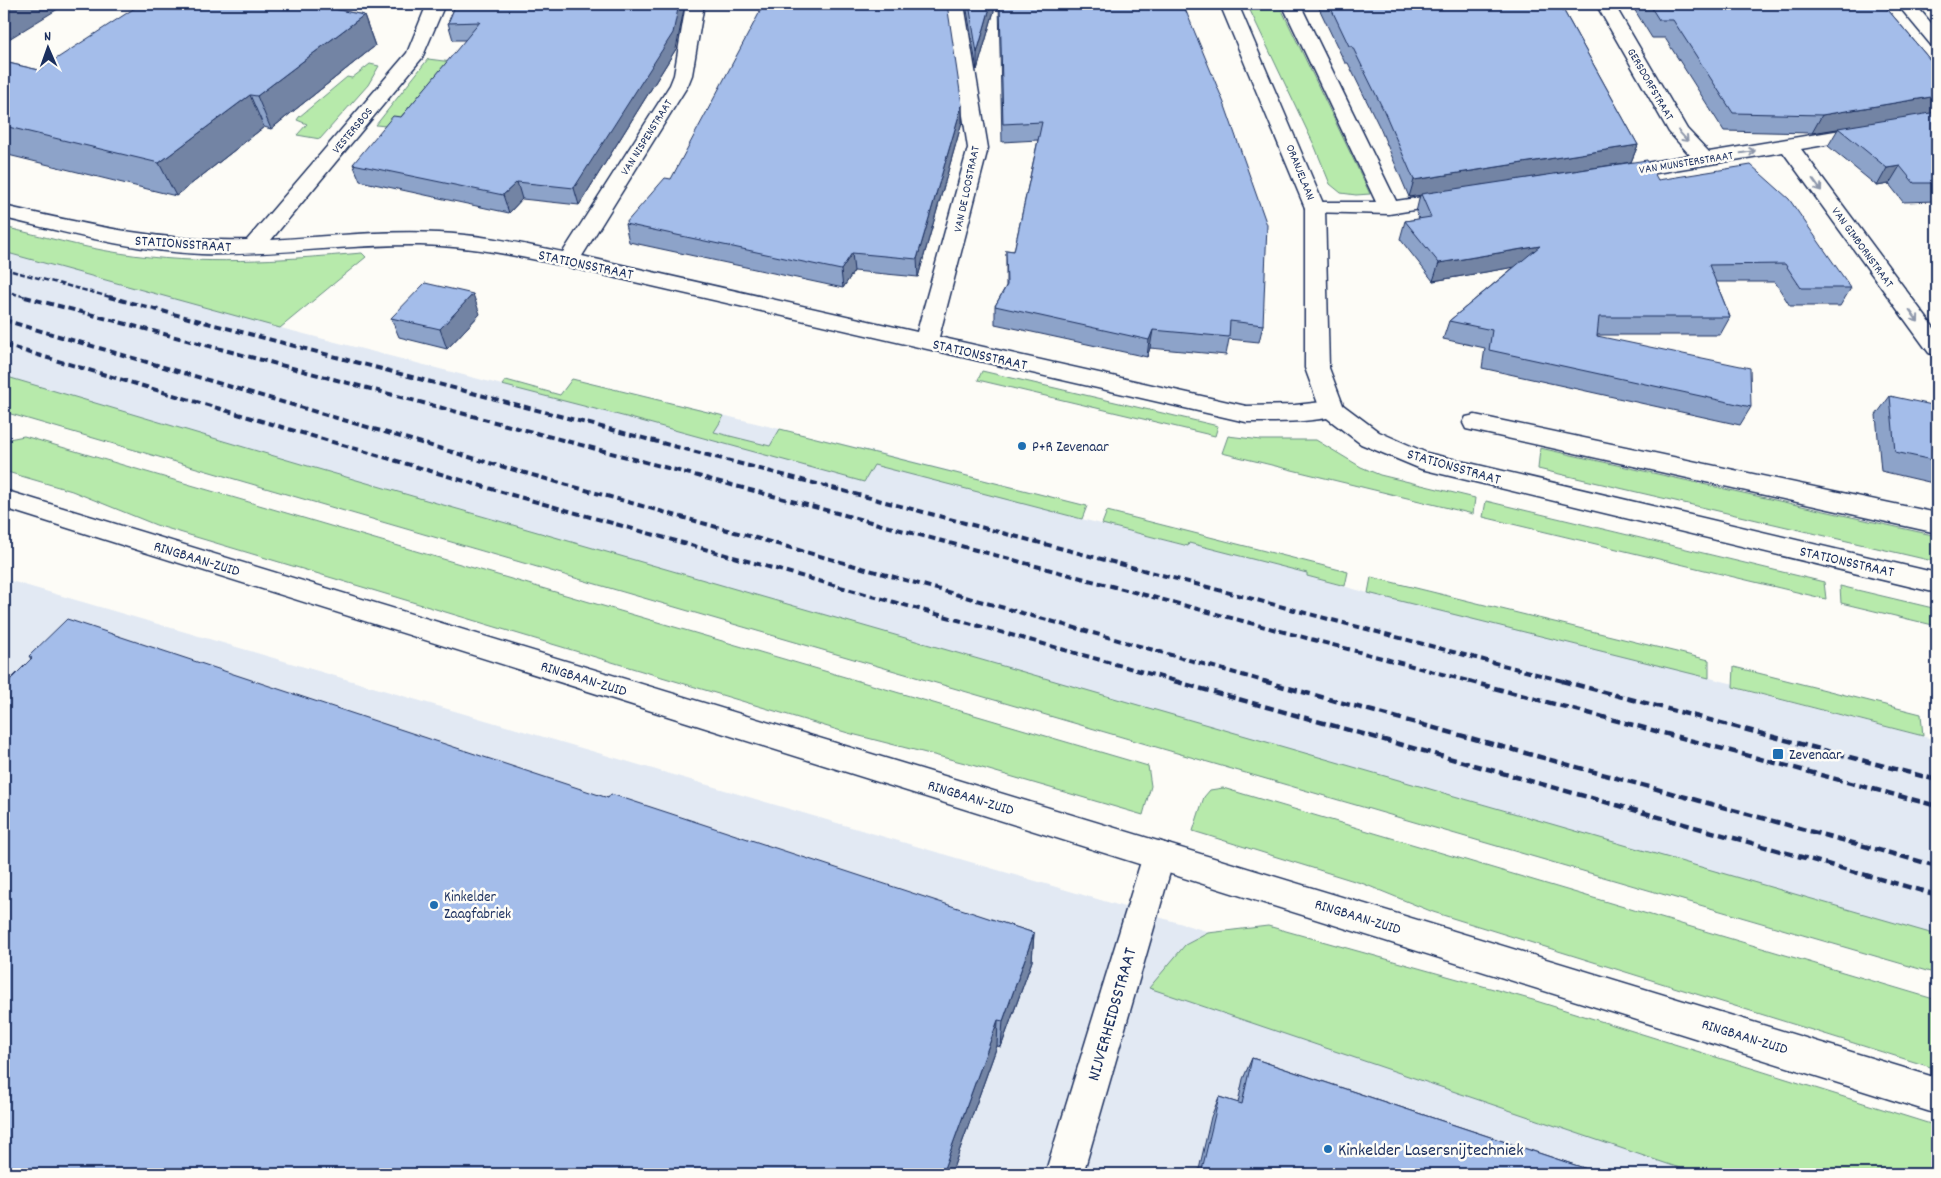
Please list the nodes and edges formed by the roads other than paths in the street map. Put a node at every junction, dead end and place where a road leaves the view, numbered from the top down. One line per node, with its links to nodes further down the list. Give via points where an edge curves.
1 (436, 4): 17 (street, VESTERSBOS, via 416,54)
2 (695, 4): 18 (street, VAN NISPENSTRAAT, via 683,75)
3 (955, 4): 19 (street, VAN DE LOOSTRAAT, via 978,148)
4 (1229, 4): 14 (street, ORANJELAAN)
5 (1291, 4): 15 (street)
6 (1605, 4): 11 (street, GERSDORFSTRAAT, one-way to 11, via 1679,132)
7 (1906, 4): 8 (street)
8 (1937, 41)
9 (1937, 120): 10 (street, VAN MUNSTERSTRAAT)
10 (1788, 146): 11 (street, VAN MUNSTERSTRAAT, one-way to 10); 20 (street, VAN GIMBORNSTRAAT, one-way to 20)
11 (1705, 158): 12 (street, VAN MUNSTERSTRAAT)
12 (1597, 176)
13 (1472, 196): 15 (street)
14 (1315, 208): 15 (street); 21 (street, ORANJELAAN, via 1317,368)
15 (1389, 208)
16 (4, 212): 17 (street, STATIONSSTRAAT, via 102,235 153,243)
17 (253, 247): 18 (street, STATIONSSTRAAT, via 375,240 450,240)
18 (569, 260): 19 (street, STATIONSSTRAAT)
19 (926, 342): 21 (street, STATIONSSTRAAT, via 1246,414)
20 (1936, 345)
21 (1332, 409): 25 (street, STATIONSSTRAAT, via 1370,438 1421,460)
22 (1475, 423): 24 (street)
23 (4, 499): 26 (street, RINGBAAN-ZUID)
24 (1937, 523)
25 (1937, 583)
26 (1159, 855): 27 (street, RINGBAAN-ZUID); 28 (street, NIJVERHEIDSSTRAAT)
27 (1937, 1096)
28 (1064, 1174)

